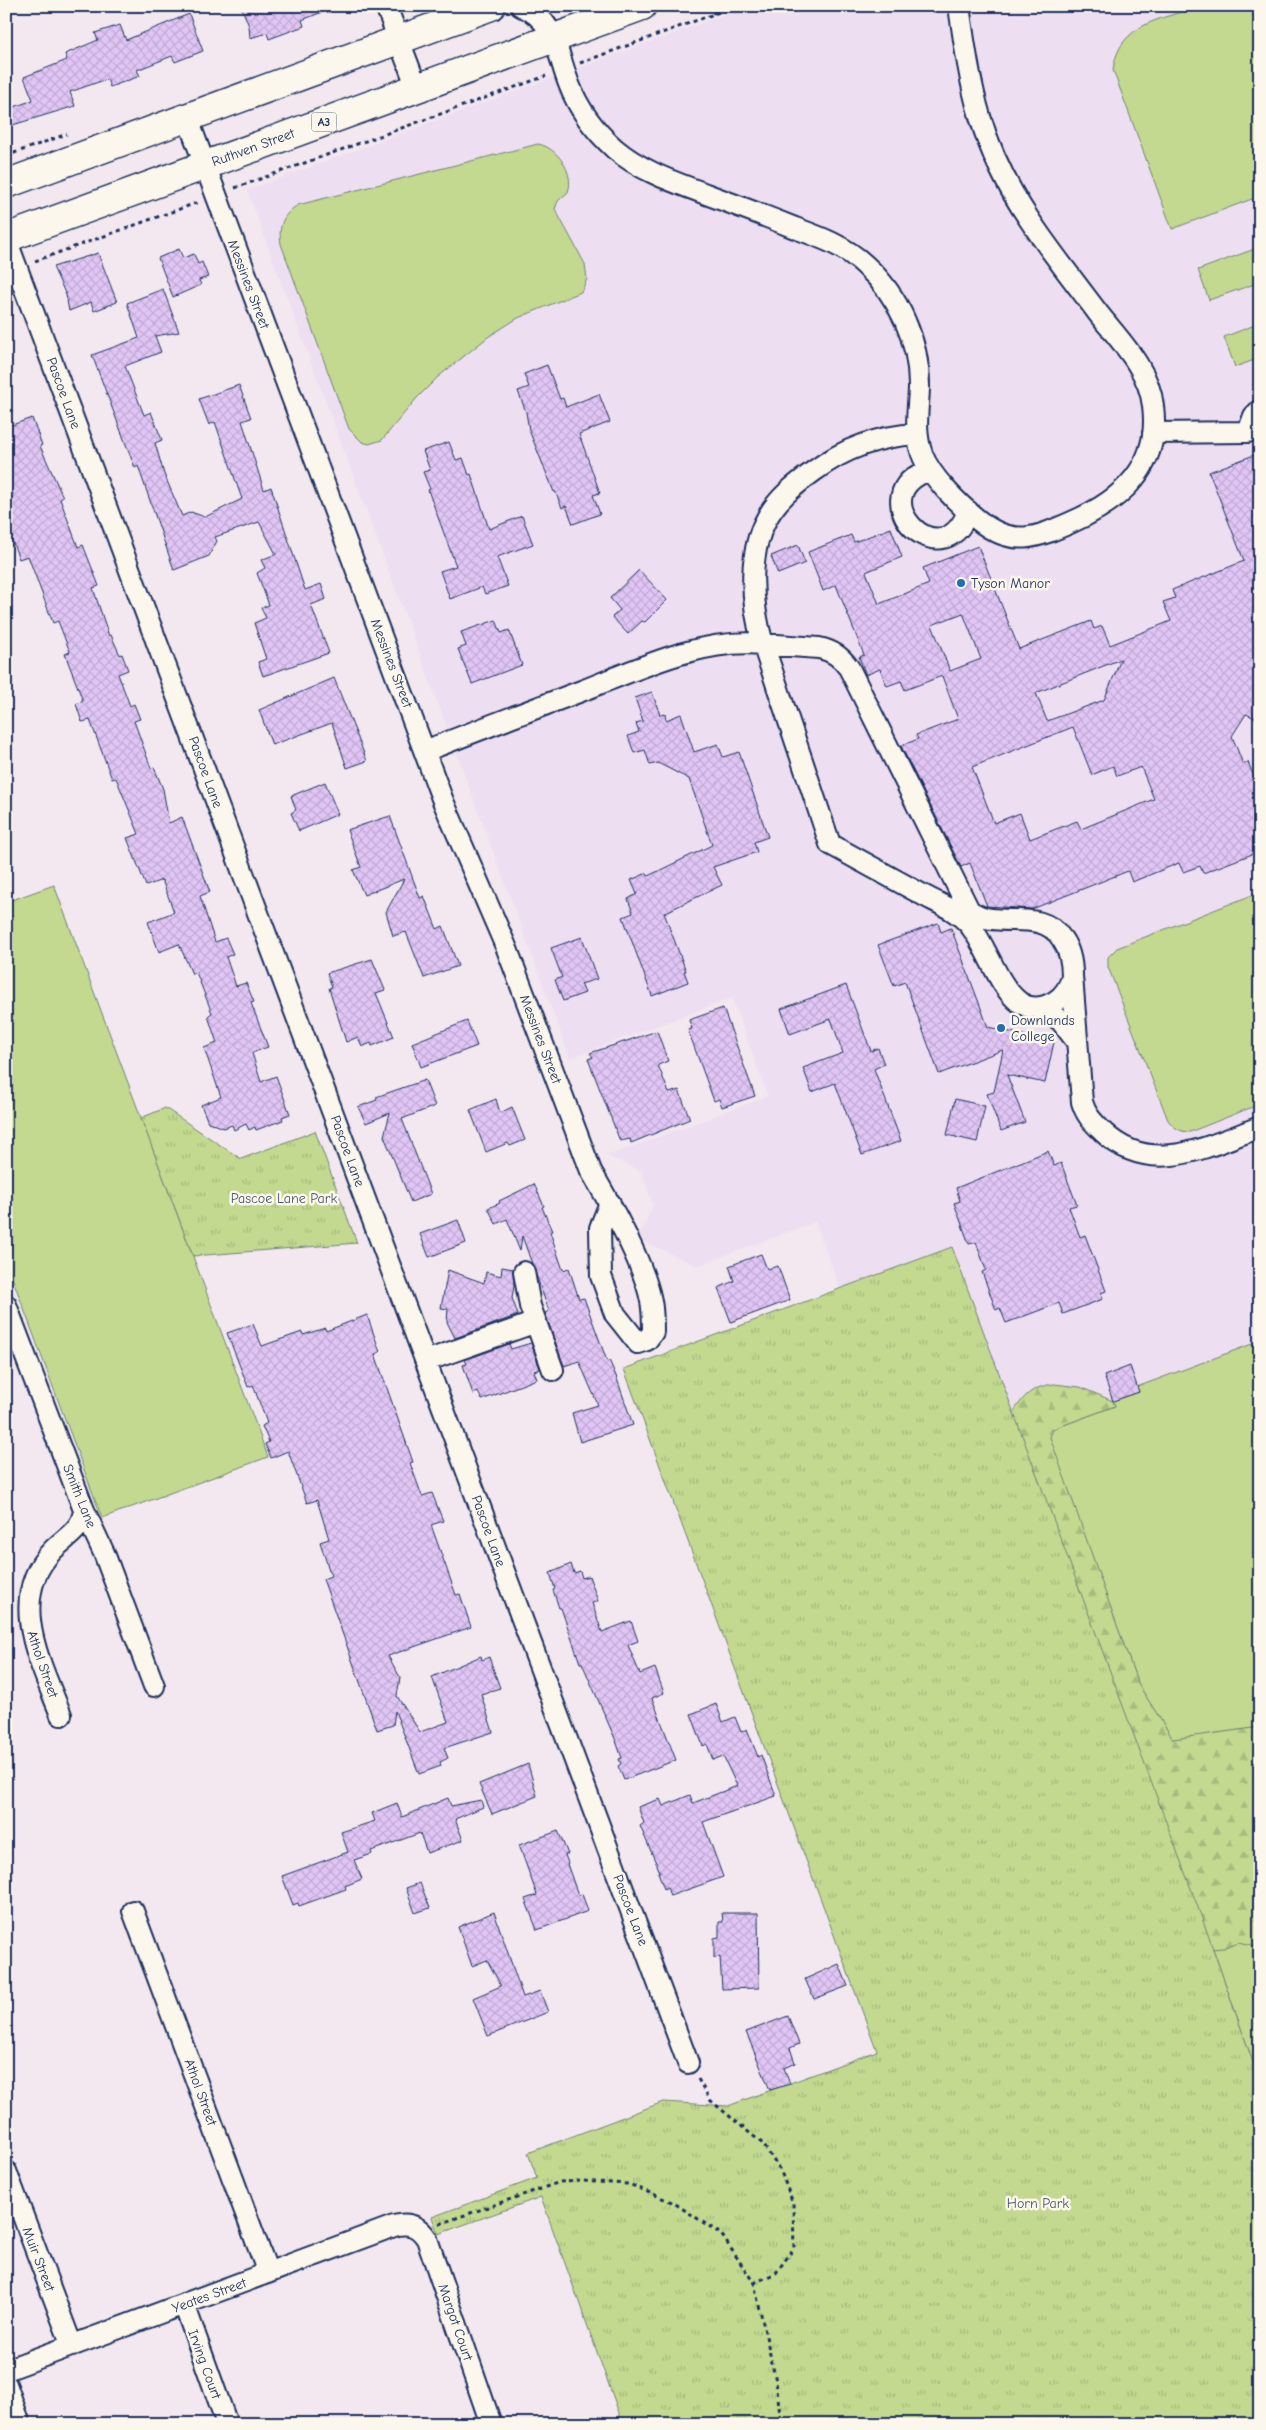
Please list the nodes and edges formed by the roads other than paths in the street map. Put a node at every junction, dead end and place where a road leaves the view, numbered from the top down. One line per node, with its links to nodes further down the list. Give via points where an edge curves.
1 (386, 6): 7 (street)
2 (491, 6): 7 (highway)
3 (522, 6): 6 (street, via 544,22)
4 (642, 6): 6 (highway, Ruthven Street / A3)
5 (960, 6): 14 (street, via 973,96 991,153 1048,247 1143,374 1153,400)
6 (554, 38): 8 (highway, Ruthven Street / A3); 15 (street, via 577,102 588,119 632,162 669,180 834,243 866,266 892,296 909,331 918,370)
7 (399, 41): 8 (street); 9 (highway)
8 (417, 88): 10 (highway, Ruthven Street / A3)
9 (187, 117): 10 (street, Messines Street); 11 (highway)
10 (205, 164): 12 (highway, Ruthven Street / A3); 19 (street, Messines Street)
11 (6, 184)
12 (6, 239): 28 (street, Pascoe Lane)
13 (1260, 410): 14 (street, via 1248,432)
14 (1154, 433): 17 (street, via 1143,464 1122,493 1101,508 1042,535 1008,536 992,529)
15 (917, 434): 16 (street); 18 (street, via 869,441 838,455 787,492 771,510 759,542 753,576 755,610)
16 (930, 470): 17 (street); 17 (street, via 914,478 903,492 902,509 908,525 924,536 942,538 959,528)
17 (968, 511)
18 (763, 644): 19 (street, via 708,648 662,660); 20 (street, via 820,648 833,653 849,668 969,910 983,919 1036,921 1053,929 1066,944); 21 (street, via 830,844 958,914 975,932 1011,995 1029,1008)
19 (425, 751): 24 (street, Messines Street, via 443,801 507,949 591,1171)
20 (1072, 976): 21 (street, via 1064,994); 22 (street)
21 (1039, 1008): 22 (street, via 1060,1020)
22 (1077, 1042): 23 (street, via 1084,1109 1113,1142 1126,1150 1144,1156 1174,1155 1205,1148)
23 (1260, 1127)
24 (610, 1203): 24 (street, Messines Street, via 642,1272 651,1301 653,1332 647,1340 638,1343 615,1314 601,1276 600,1228)
25 (524, 1272): 27 (street)
26 (6, 1305): 30 (street, Smith Lane)
27 (536, 1322): 28 (street); 29 (street)
28 (426, 1361): 34 (street, Pascoe Lane)
29 (553, 1370)
30 (84, 1510): 31 (street, Smith Lane, via 104,1553); 32 (street, Athol Street, via 77,1530 43,1563 29,1602 32,1638)
31 (154, 1686)
32 (60, 1715)
33 (133, 1911): 37 (street, Athol Street)
34 (688, 2063)
35 (6, 2171): 39 (street, Muir Street)
36 (413, 2225): 37 (street, Yeates Street, via 394,2226); 44 (street, Margot Court, via 427,2239)
37 (268, 2273): 38 (street, Yeates Street)
38 (184, 2304): 39 (street, Yeates Street); 43 (street, Irving Court)
39 (72, 2346): 40 (street, Yeates Street)
40 (6, 2370)
41 (6, 2384): 42 (street)
42 (20, 2424)
43 (226, 2424)
44 (491, 2424)

